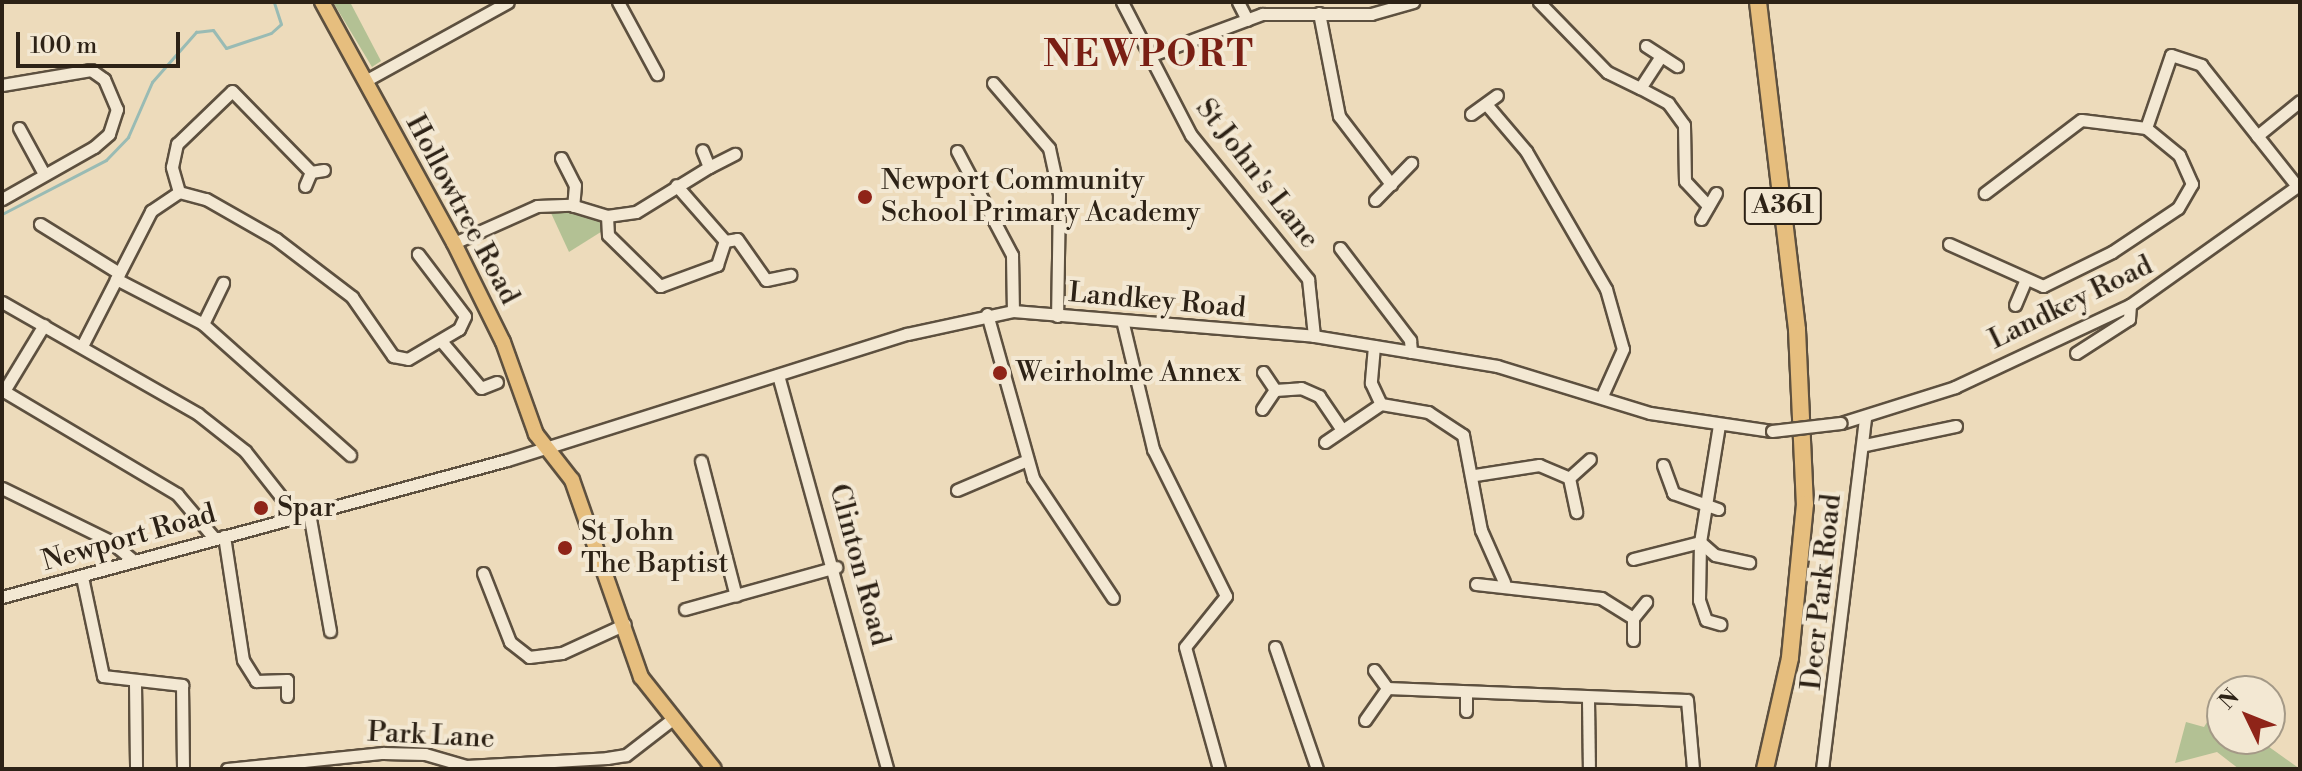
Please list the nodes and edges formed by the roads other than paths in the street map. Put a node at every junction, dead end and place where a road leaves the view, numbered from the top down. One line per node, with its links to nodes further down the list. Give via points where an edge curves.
1 (322, 2): 16 (main road, Hollowtree Road)
2 (508, 2): 16 (street)
3 (618, 2): 15 (street)
4 (1122, 2): 12 (street, St John's Lane)
5 (1238, 2): 10 (street)
6 (1413, 2): 9 (street, via 1371,14)
7 (1539, 2): 19 (street, via 1607,72)
8 (1758, 2): 144 (highway, A361, via 1797,330 1805,504 1790,658)
9 (1319, 13): 10 (street); 36 (street, via 1339,116)
10 (1247, 20): 12 (street)
11 (1646, 46): 13 (street)
12 (1149, 56): 68 (street, St John's Lane, via 1207,157 1308,279)
13 (1661, 56): 14 (street); 19 (street)
14 (1677, 66)
15 (657, 74)
16 (365, 81): 52 (main road, Hollowtree Road)
17 (993, 83): 64 (street, via 1049,148 1059,194)
18 (2, 85): 35 (street, via 91,70 113,94 117,109 109,134)
19 (1640, 88): 46 (street, via 1668,103 1684,125 1685,181)
20 (1497, 95): 22 (street)
21 (2300, 101): 26 (street)
22 (1486, 104): 23 (street); 79 (street, via 1526,151 1606,289 1623,349)
23 (1471, 114)
24 (19, 128): 35 (street)
25 (2146, 128): 26 (street, via 2171,55 2213,73); 42 (street, via 2075,122); 57 (street, via 2189,170 2188,197 2112,252 2043,286)
26 (2257, 136): 38 (street)
27 (702, 150): 32 (street)
28 (957, 151): 62 (street, via 979,184 1012,255)
29 (735, 154): 32 (street)
30 (561, 158): 45 (street, via 575,185)
31 (1411, 163): 36 (street)
32 (709, 167): 37 (street)
33 (324, 170): 34 (street)
34 (311, 172): 39 (street); 40 (street, via 236,88 177,144 172,156)
35 (44, 174): 43 (street)
36 (1391, 184): 44 (street)
37 (676, 185): 47 (street, via 636,212); 51 (street)
38 (2298, 185): 61 (street, Landkey Road)
39 (305, 186)
40 (179, 192): 56 (street, via 151,211); 69 (street, via 206,199 276,239 340,287 393,356 408,359)
41 (1716, 193): 46 (street)
42 (1983, 196)
43 (2, 199)
44 (1375, 200)
45 (573, 206): 47 (street); 52 (street, via 537,206)
46 (1708, 206): 48 (street)
47 (607, 216): 51 (street, via 608,235 660,286 717,265)
48 (1701, 219)
49 (40, 224): 56 (street)
50 (1956, 232): 57 (street, via 1946,242)
51 (725, 241): 55 (street, via 737,239 766,280)
52 (454, 243): 88 (main road, Hollowtree Road)
53 (1340, 248): 72 (street, via 1410,340)
54 (418, 254): 69 (street, via 465,316)
55 (790, 275)
56 (118, 276): 65 (street); 70 (street)
57 (2026, 279): 60 (street)
58 (223, 283): 65 (street)
59 (2, 302): 67 (street)
60 (2015, 305)
61 (2130, 305): 73 (street, via 2129,319); 82 (street, Landkey Road, via 1955,387)
62 (1013, 311): 63 (street, Landkey Road); 64 (street, Landkey Road)
63 (987, 314): 75 (street, Landkey Road); 92 (street, via 1015,397)
64 (1057, 316): 66 (street, Landkey Road)
65 (203, 324): 89 (street)
66 (1123, 324): 68 (street, Landkey Road); 140 (street, via 1153,449 1226,596 1185,647)
67 (44, 325): 70 (street); 78 (street)
68 (1314, 336): 71 (street, Landkey Road)
69 (442, 342): 76 (street, via 481,388)
70 (82, 346): 101 (street, via 231,438)
71 (1374, 346): 72 (street, Landkey Road); 80 (street, via 1371,383)
72 (1411, 352): 79 (street, Landkey Road, via 1497,366)
73 (2076, 353)
74 (1263, 372): 77 (street)
75 (778, 375): 88 (street, Landkey Road); 107 (street, Clinton Road)
76 (497, 382)
77 (1275, 390): 81 (street); 85 (street, via 1319,396)
78 (3, 391): 102 (street, via 177,494)
79 (1602, 396): 83 (street, Landkey Road)
80 (1381, 404): 85 (street); 94 (street, via 1447,419 1463,435)
81 (1262, 409)
82 (1865, 419): 83 (street, Landkey Road, bridge, via 1772,431); 87 (street, Deer Park Road)
83 (1719, 425): 98 (street)
84 (1957, 426): 87 (street)
85 (1342, 430): 86 (street)
86 (1325, 442)
87 (1865, 445): 145 (street, Deer Park Road)
88 (546, 448): 101 (street, Newport Road); 118 (main road, Hollowtree Road, via 572,480)
89 (350, 455)
90 (1590, 459): 95 (street)
91 (701, 461): 112 (street)
92 (1025, 461): 97 (street); 114 (street)
93 (1663, 465): 98 (street, via 1673,493)
94 (1475, 475): 95 (street, via 1526,462); 110 (street, via 1481,530)
95 (1569, 478): 100 (street)
96 (2, 488): 105 (street, via 97,533)
97 (957, 490)
98 (1705, 506): 99 (street); 103 (street)
99 (1718, 509)
100 (1576, 512)
101 (303, 515): 102 (street, Newport Road); 120 (street)
102 (219, 537): 105 (street, Newport Road); 129 (street, via 243,660 256,681 287,680)
103 (1700, 542): 104 (street); 106 (street, via 1715,555); 119 (street, via 1699,600 1706,620)
104 (1633, 559)
105 (133, 560): 109 (street, Newport Road)
106 (1749, 562)
107 (836, 567): 112 (street); 139 (street, Clinton Road)
108 (483, 573): 118 (street, via 510,642 529,657 562,653)
109 (82, 577): 113 (street, Newport Road); 126 (street, via 103,676)
110 (1504, 582): 111 (street); 117 (street, via 1601,598)
111 (1476, 584)
112 (736, 596): 116 (street)
113 (2, 597)
114 (1113, 598)
115 (1646, 602): 117 (street)
116 (685, 609)
117 (1633, 618): 121 (street)
118 (625, 624): 133 (main road, Hollowtree Road, via 641,677)
119 (1720, 624)
120 (330, 631)
121 (1633, 640)
122 (1275, 647): 123 (street)
123 (1282, 666): 125 (street); 141 (street)
124 (1374, 670): 127 (street)
125 (1269, 671)
126 (135, 683): 135 (street); 136 (street, via 182,685)
127 (1387, 688): 128 (street); 132 (street)
128 (1466, 694): 130 (street); 131 (street)
129 (287, 696)
130 (1588, 700): 142 (street); 143 (street, via 1690,701)
131 (1466, 711)
132 (1365, 720)
133 (670, 721): 134 (street, Park Lane); 138 (main road, Hollowtree Road)
134 (608, 763): 137 (street, Park Lane, via 466,766 425,754 383,753)
135 (136, 769)
136 (183, 769)
137 (227, 769)
138 (714, 769)
139 (887, 769)
140 (1219, 769)
141 (1317, 769)
142 (1589, 769)
143 (1693, 769)
144 (1765, 769)
145 (1822, 769)

